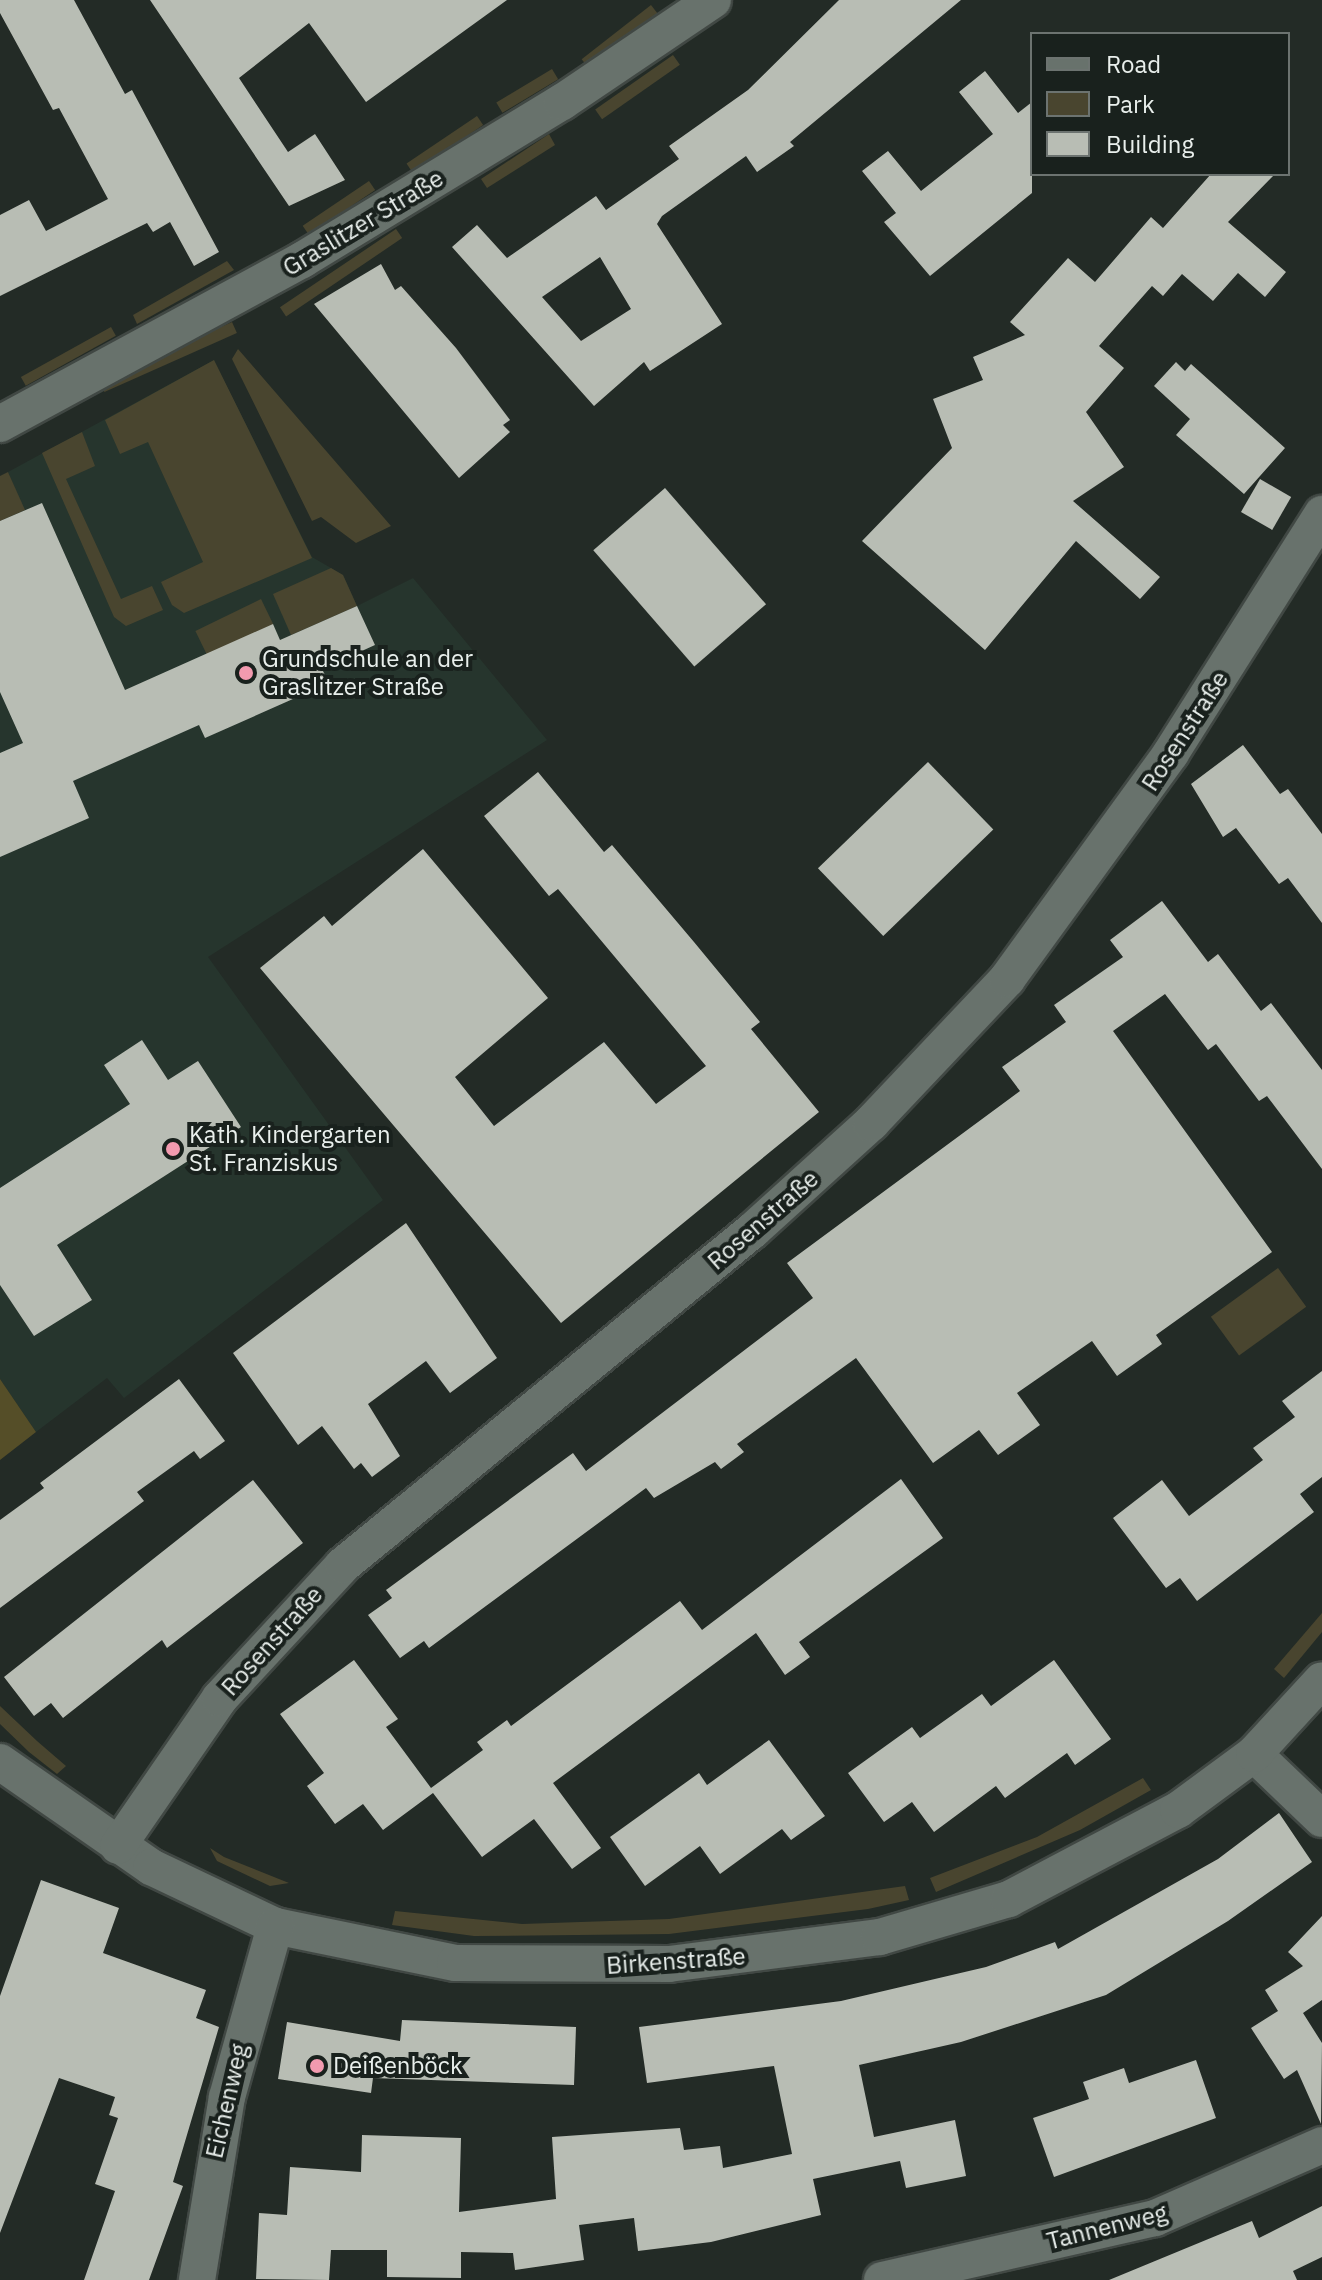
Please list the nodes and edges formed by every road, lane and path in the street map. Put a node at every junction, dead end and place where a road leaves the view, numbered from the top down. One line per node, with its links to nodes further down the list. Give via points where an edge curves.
1 (713, 0): 2 (street, Graslitzer Straße, via 362,224)
2 (0, 424)
3 (1322, 514): 8 (street, Rosenstraße, via 1154,778 1007,979 871,1123 752,1231 343,1565 220,1698)
4 (1322, 1680): 5 (street, Birkenstraße)
5 (1254, 1754): 7 (street); 9 (street, Birkenstraße, via 1178,1810 1056,1879 945,1921 880,1937 726,1960 522,1966 392,1954)
6 (0, 1762): 8 (street, Birkenstraße)
7 (1322, 1819)
8 (118, 1846): 9 (street, Birkenstraße, via 187,1888)
9 (275, 1926): 11 (street, Eichenweg, via 227,2097)
10 (1322, 2145): 12 (street, Tannenweg, via 1155,2218)
11 (197, 2280)
12 (882, 2280)

